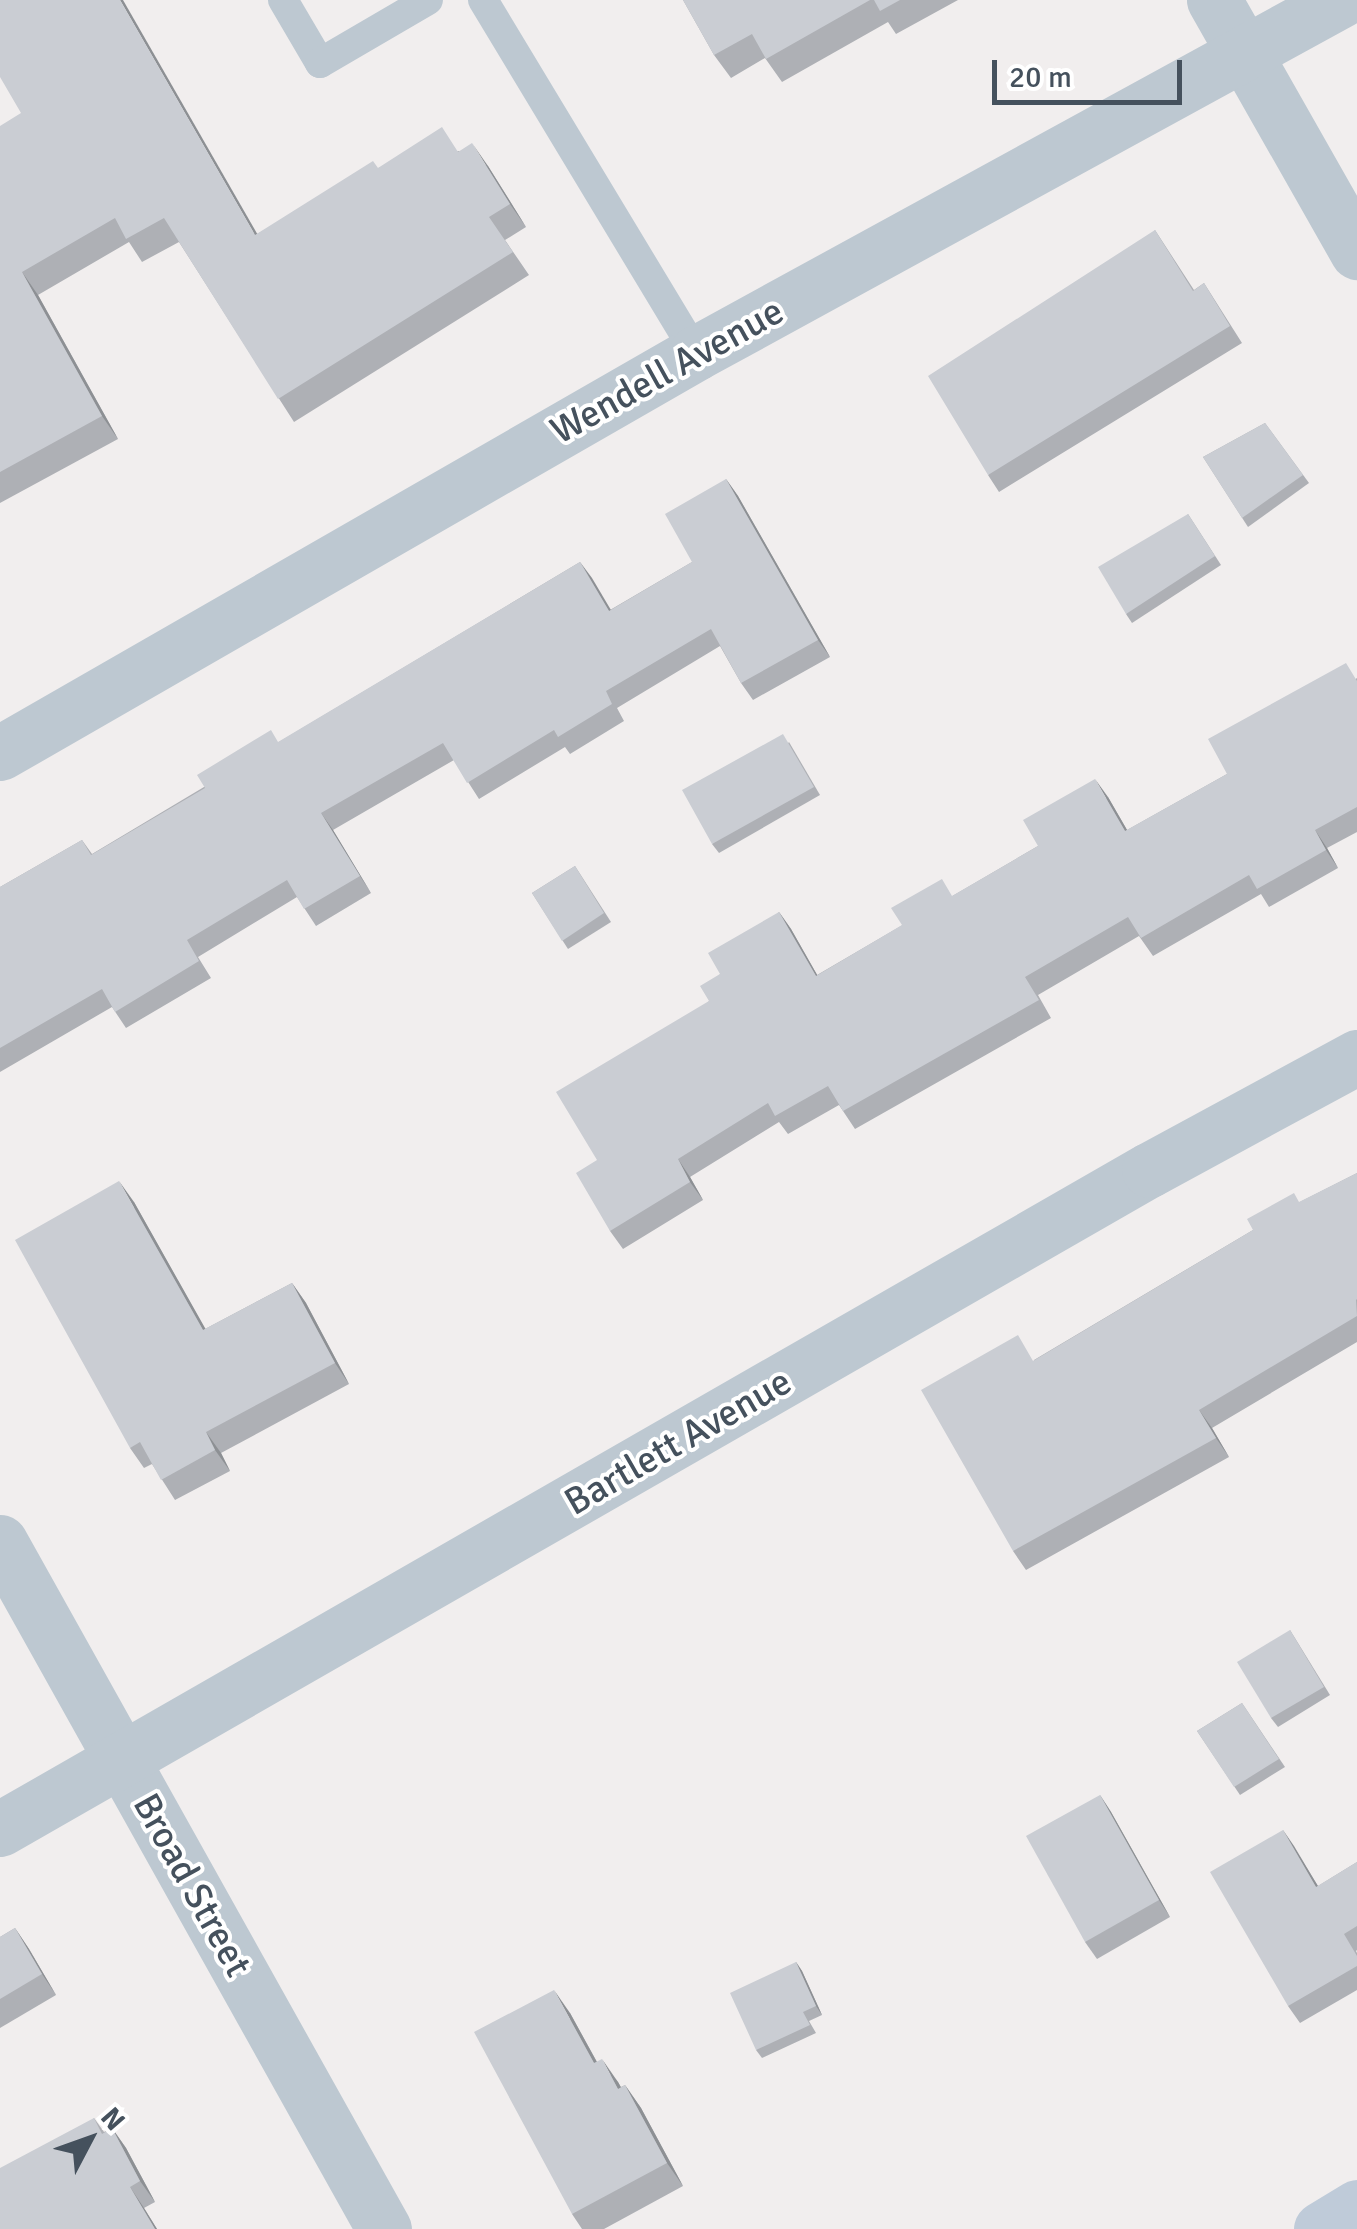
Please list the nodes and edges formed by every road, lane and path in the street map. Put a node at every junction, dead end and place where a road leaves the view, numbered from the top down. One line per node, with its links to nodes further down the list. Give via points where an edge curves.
1 (283, 0): 2 (lane, via 320,63)
2 (428, 0)
3 (483, 0): 8 (lane)
4 (1214, 0): 6 (street)
5 (1340, 0): 6 (street, Wendell Avenue)
6 (1244, 54): 7 (street); 8 (street, Wendell Avenue)
7 (1357, 252)
8 (696, 353): 9 (street, Wendell Avenue)
9 (0, 753)
10 (1357, 1058): 12 (street, Bartlett Avenue, via 1149,1170)
11 (0, 1542): 12 (street, Broad Street)
12 (123, 1762): 13 (street, Bartlett Avenue); 15 (street, Broad Street)
13 (0, 1828)
14 (1357, 2207): 16 (street)
15 (384, 2229)
16 (1321, 2229)

